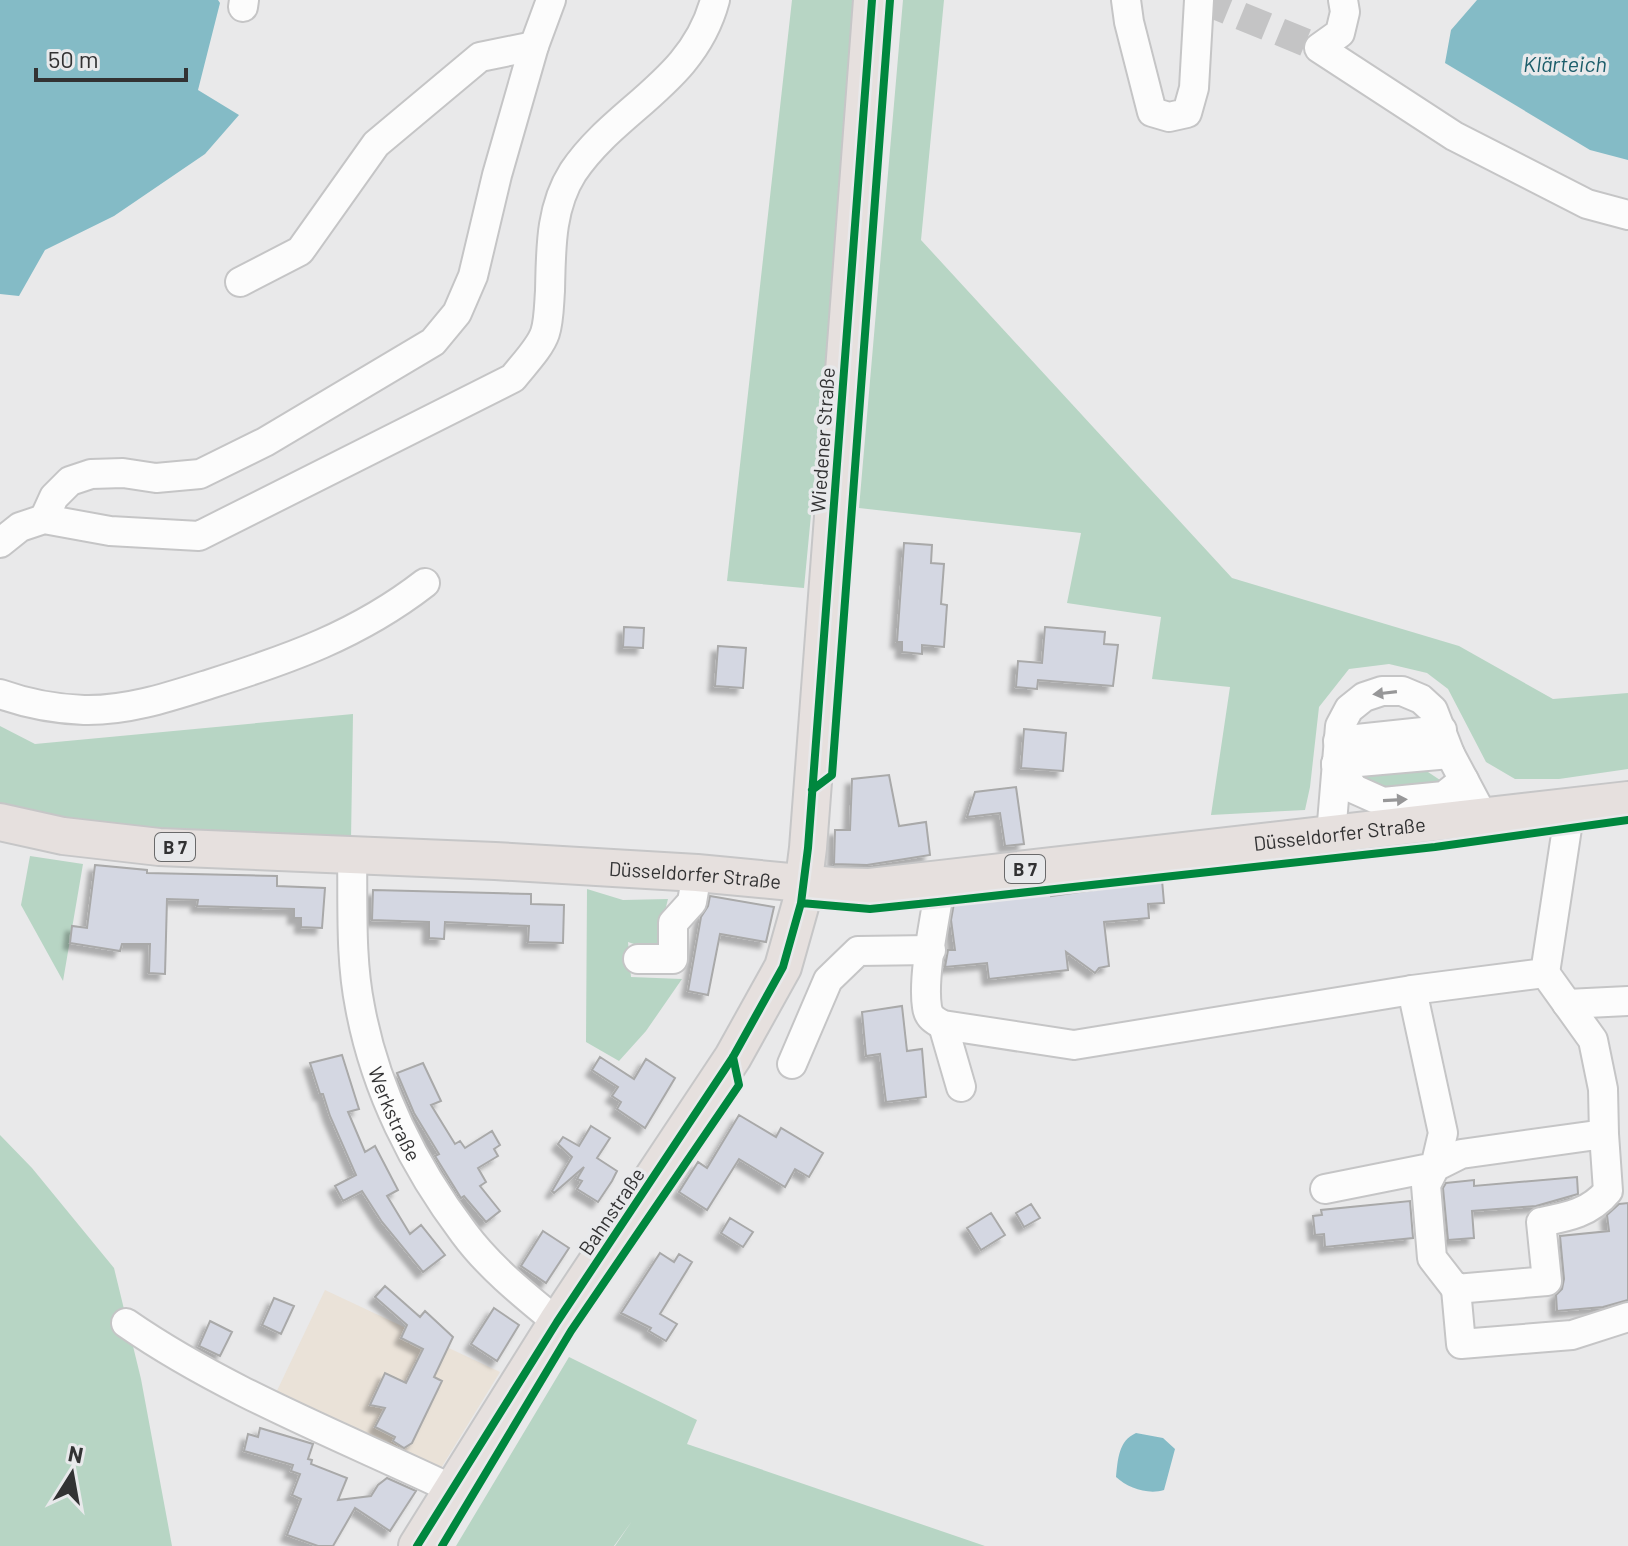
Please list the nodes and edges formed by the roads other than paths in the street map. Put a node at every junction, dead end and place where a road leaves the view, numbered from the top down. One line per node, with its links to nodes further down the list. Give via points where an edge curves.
1 (551, 0): 7 (street)
2 (715, 0): 10 (street, via 708,25 667,81 572,173 552,225 545,335 513,378 199,536 110,531)
3 (872, 0): 25 (main road, Wiedener Straße)
4 (1126, 0): 5 (street, via 1152,112 1169,117 1187,113 1194,88)
5 (1199, 0)
6 (1343, 0): 8 (street, via 1340,33 1319,48 1454,136 1587,204)
7 (534, 46): 9 (street, via 480,57 376,144 300,251); 10 (street, via 473,276 457,313 433,342 265,442 200,474 91,474 70,481 54,497)
8 (1628, 215)
9 (240, 282)
10 (44, 519): 11 (street, via 20,527)
11 (0, 543)
12 (425, 583): 13 (street, via 359,628 292,658 147,703 86,710 38,707)
13 (0, 694)
14 (1446, 742): 15 (street); 15 (street, one-way to 15, via 1433,710 1421,699 1402,691 1382,691 1349,709 1340,726); 16 (street)
15 (1337, 753): 16 (street, one-way to 16, via 1354,789 1383,802 1444,796); 21 (street)
16 (1464, 780): 19 (street)
17 (1628, 800): 18 (main road, Düsseldorfer Straße / B 7)
18 (1564, 806): 19 (main road, Düsseldorfer Straße / B 7); 28 (street, via 1567,828)
19 (1483, 816): 21 (main road, Düsseldorfer Straße / B 7)
20 (0, 822): 22 (main road, Düsseldorfer Straße / B 7, via 63,836 159,847)
21 (1331, 835): 24 (main road, Düsseldorfer Straße / B 7)
22 (352, 854): 23 (main road, Düsseldorfer Straße / B 7); 40 (street, Werkstraße, via 359,1005 394,1118 465,1235)
23 (697, 873): 25 (main road, Düsseldorfer Straße / B 7); 27 (street, via 692,902 673,923 673,959)
24 (941, 880): 25 (main road, Düsseldorfer Straße / B 7, via 870,887); 26 (street)
25 (805, 883): 40 (main road, Bahnstraße, via 783,967 740,1044)
26 (931, 950): 32 (street, via 927,1009); 33 (street, via 858,951 828,980)
27 (638, 959)
28 (1545, 973): 29 (street); 31 (street)
29 (1412, 990): 32 (street, via 1074,1045); 36 (street, via 1443,1133)
30 (1628, 1001): 31 (street)
31 (1567, 1004): 35 (street, via 1593,1040 1603,1089)
32 (943, 1025): 34 (street)
33 (792, 1064)
34 (961, 1087)
35 (1604, 1134): 36 (street, via 1461,1154); 38 (street, via 1608,1191 1574,1216 1541,1222 1547,1281)
36 (1435, 1167): 37 (street); 38 (street, via 1426,1185 1432,1258)
37 (1325, 1189)
38 (1456, 1289): 39 (street, via 1461,1344 1572,1335)
39 (1628, 1317)
40 (557, 1322): 42 (main road, Bahnstraße)
41 (126, 1323): 42 (street, via 211,1375)
42 (452, 1489): 43 (main road, Bahnstraße)
43 (417, 1546)

